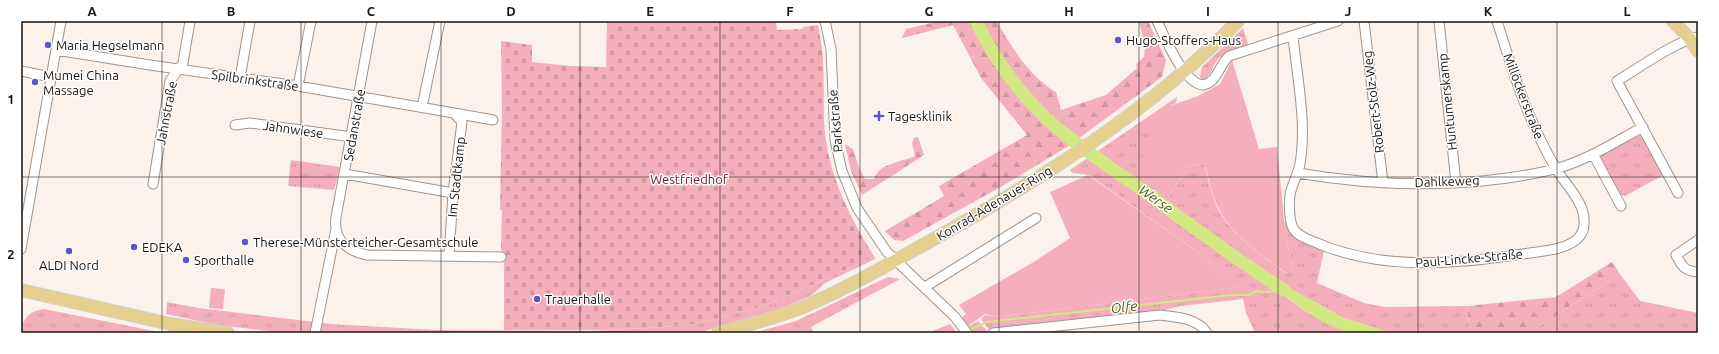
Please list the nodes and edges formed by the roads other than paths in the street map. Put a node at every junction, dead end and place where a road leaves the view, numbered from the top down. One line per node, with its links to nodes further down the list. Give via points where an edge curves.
1 (61, 21): 18 (street)
2 (190, 21): 20 (street, Jahnstraße, via 183,63)
3 (250, 21): 24 (street)
4 (311, 21): 25 (street)
5 (372, 21): 26 (street, Sedanstraße)
6 (440, 21): 27 (street)
7 (825, 21): 49 (street, Parkstraße, via 831,50 833,125 840,164 857,208 870,230)
8 (1157, 21): 21 (street)
9 (1238, 21): 21 (main road, Konrad-Adenauer-Ring)
10 (1338, 21): 15 (street)
11 (1364, 21): 37 (street, Robert-Stolz-Weg)
12 (1439, 21): 38 (street, Huntumerskamp)
13 (1497, 21): 34 (street, Millöckerstraße, via 1515,80 1534,128)
14 (1673, 21): 17 (main road)
15 (1324, 23): 16 (street)
16 (1294, 36): 21 (street, via 1229,56 1212,81 1206,84 1193,81); 35 (street, via 1303,140)
17 (1694, 38): 19 (main road); 31 (street, via 1617,81)
18 (56, 50): 20 (street, Spilbrinkstraße); 23 (street)
19 (1698, 51)
20 (178, 69): 24 (street, Spilbrinkstraße); 39 (street, Jahnstraße, via 170,81)
21 (1184, 71): 49 (main road, Konrad-Adenauer-Ring, via 1072,156 982,212)
22 (21, 72): 23 (street)
23 (51, 77): 46 (street)
24 (240, 78): 25 (street, Spilbrinkstraße)
25 (298, 86): 26 (street, Spilbrinkstraße)
26 (359, 97): 27 (street, Spilbrinkstraße); 32 (street, Sedanstraße)
27 (422, 107): 28 (street, Spilbrinkstraße)
28 (454, 113): 29 (street, Spilbrinkstraße); 41 (street, Im Stadtkamp, via 462,122)
29 (493, 120)
30 (234, 125): 32 (street, Jahnwiese, via 250,123)
31 (1643, 127): 33 (street, Dahlkeweg); 40 (street)
32 (352, 138): 36 (street, Sedanstraße)
33 (1593, 154): 34 (street, Dahlkeweg); 42 (street)
34 (1556, 169): 35 (street, Paul-Lincke-Straße, via 1582,206 1584,226 1575,241 1550,250 1494,258 1426,263 1373,258 1303,237 1293,228 1290,214 1290,194); 38 (street, Dahlkeweg)
35 (1298, 173): 37 (street, Dahlkeweg, via 1339,180)
36 (345, 174): 41 (street); 44 (street, Sedanstraße)
37 (1383, 183): 38 (street, Dahlkeweg)
38 (1456, 183)
39 (153, 184)
40 (1678, 193)
41 (453, 194): 47 (street, Im Stadtkamp)
42 (1621, 206)
43 (1036, 218): 51 (street)
44 (336, 229): 47 (street, via 342,242 358,253 383,256); 53 (street, Sedanstraße)
45 (1698, 240): 50 (street, via 1676,254 1683,268)
46 (21, 249)
47 (449, 256): 48 (street)
48 (501, 257)
49 (895, 260): 51 (street, Parkstraße); 56 (main road, Konrad-Adenauer-Ring, via 798,309)
50 (1698, 272)
51 (925, 287): 54 (street, Parkstraße, via 955,317)
52 (21, 290): 55 (main road)
53 (315, 330)
54 (965, 331)
55 (228, 333)
56 (718, 333)
57 (993, 333): 58 (street, via 1160,315 1182,317 1195,322)
58 (1207, 333)

